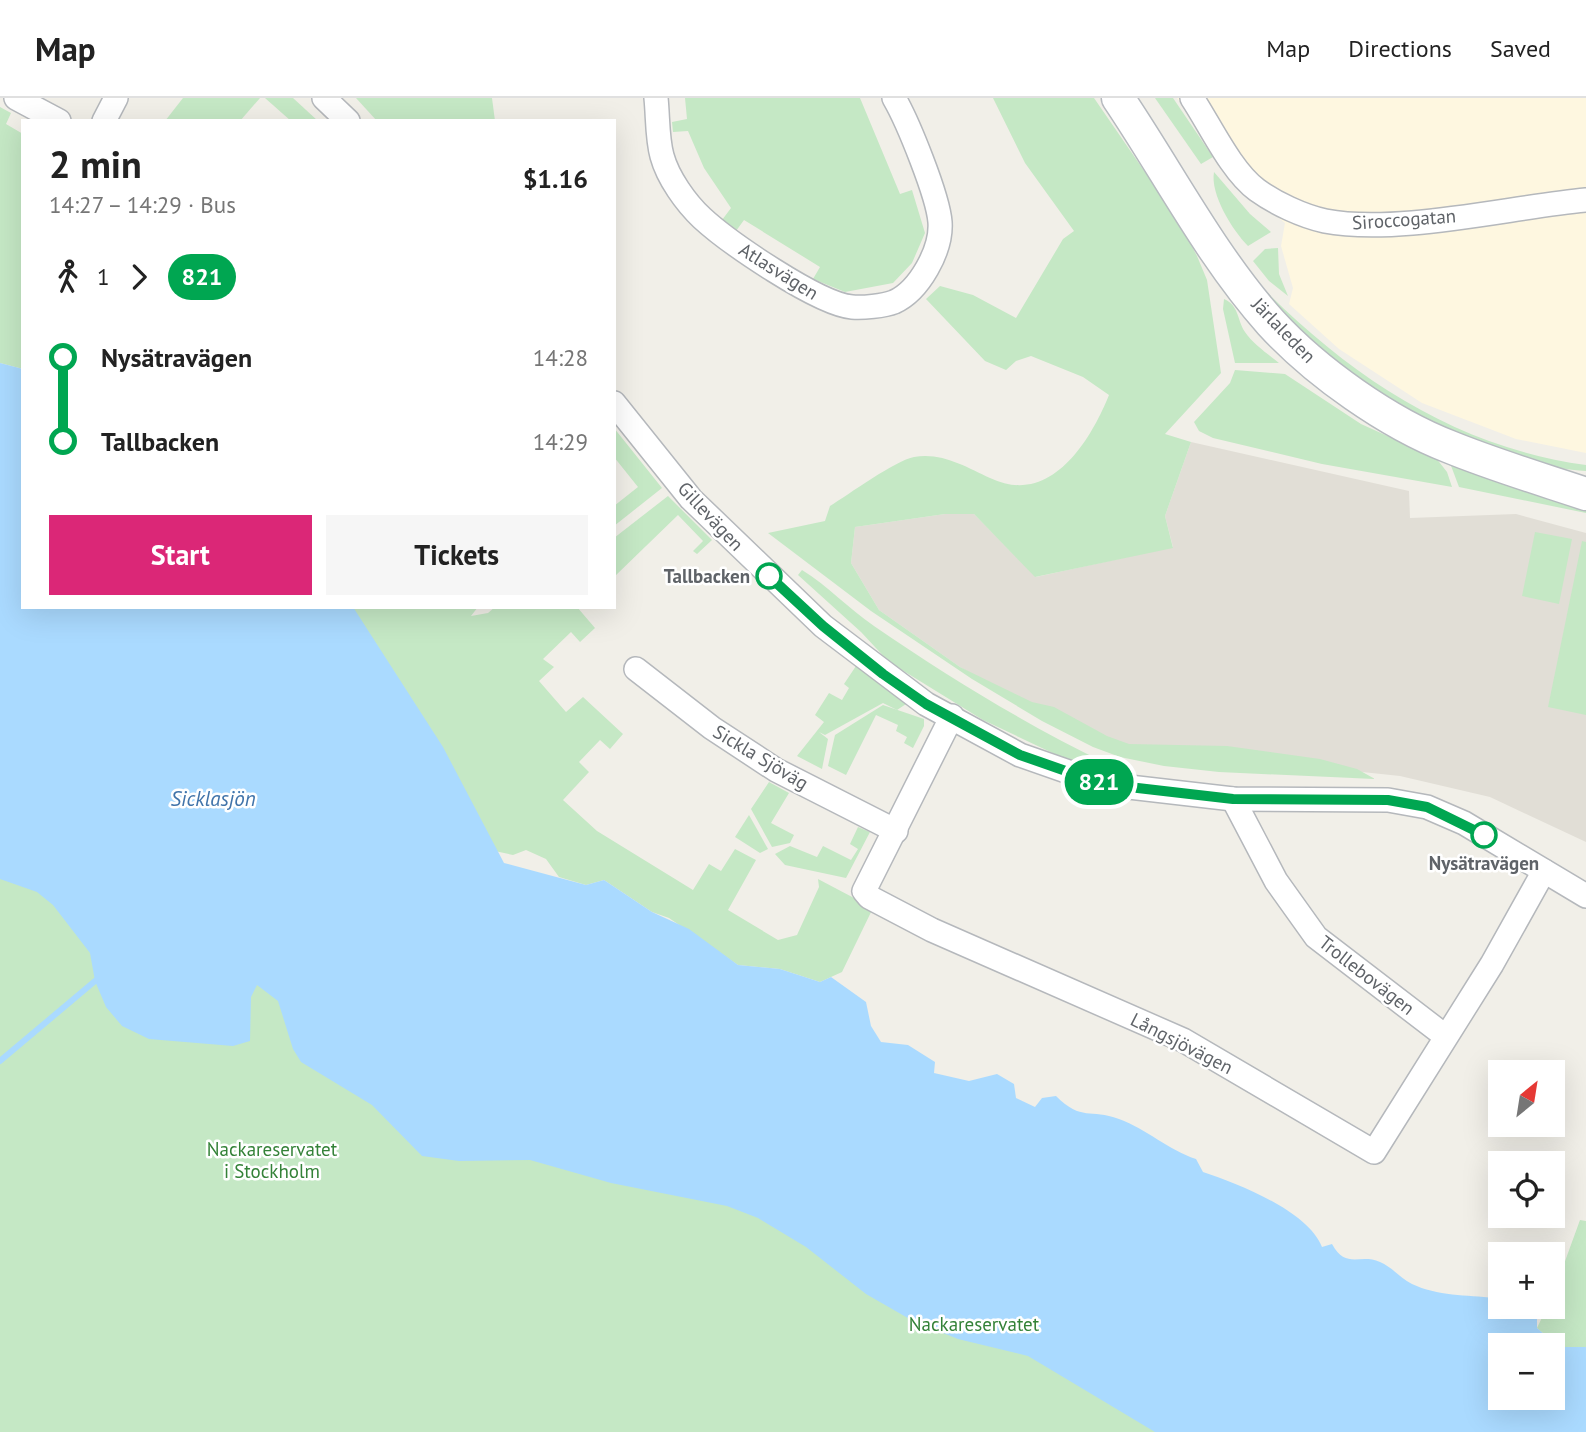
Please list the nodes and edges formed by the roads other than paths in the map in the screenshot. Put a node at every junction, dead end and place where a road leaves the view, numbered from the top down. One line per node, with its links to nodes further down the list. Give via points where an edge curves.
1 (16, 98): 8 (street)
2 (116, 98): 9 (street)
3 (324, 98): 10 (street)
4 (656, 98): 5 (street, Atlasvägen, via 662,157 684,197 702,218 817,295 853,307 894,302 907,292 929,265 940,223)
5 (894, 98)
6 (1118, 98): 13 (main road, Järlaleden, via 1229,269 1290,343 1349,390 1417,432)
7 (1192, 98): 11 (street, Siroccogatan, via 1243,177 1300,213 1323,220 1401,223)
8 (55, 119)
9 (105, 119)
10 (346, 119)
11 (1586, 200)
12 (616, 405): 17 (street, Gillevägen, via 691,499 823,626 926,704)
13 (1527, 473): 14 (main road, Järlaleden); 15 (main road, Järlaleden)
14 (1586, 480)
15 (1586, 494)
16 (636, 669): 19 (street, Sickla Sjöväg, via 776,770)
17 (952, 716): 18 (street, Gillevägen, via 1020,755 1103,784); 19 (street, Långsjövägen)
18 (1233, 799): 20 (street, Gillevägen, via 1388,800 1427,807 1464,823); 22 (street, Trollebovägen, via 1276,881 1316,937)
19 (895, 831): 22 (street, Långsjövägen, via 864,891 869,897 933,930 1183,1040 1374,1152)
20 (1544, 871): 21 (street, Gillevägen); 22 (street, Långsjövägen)
21 (1586, 896)
22 (1445, 1036)

